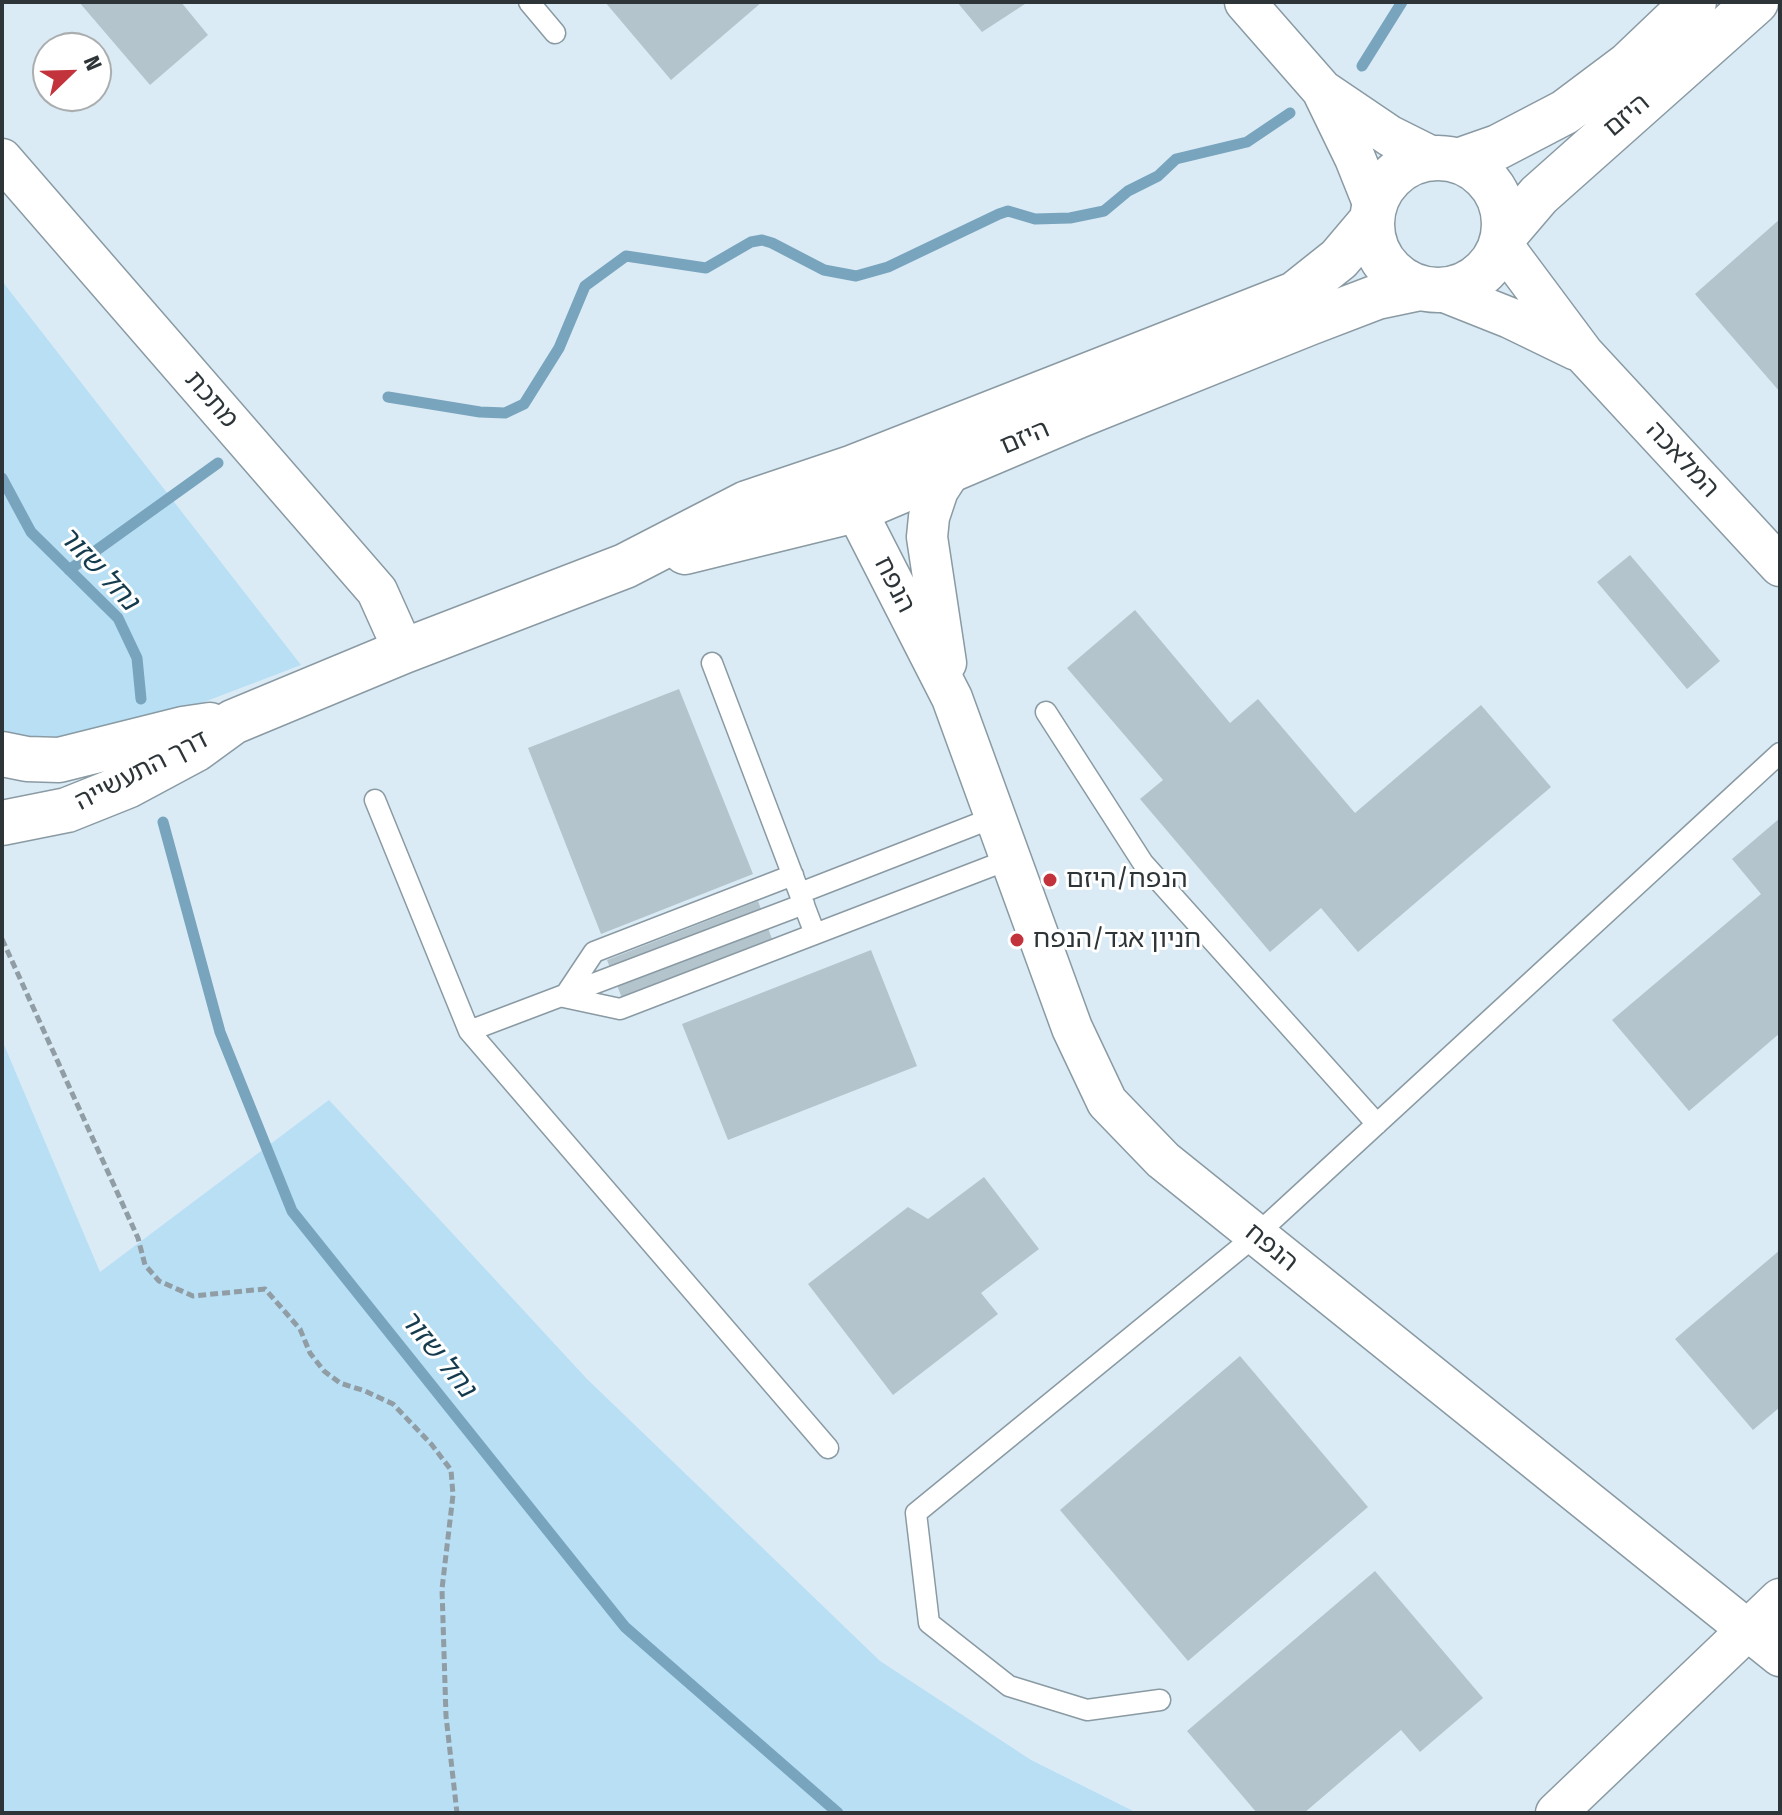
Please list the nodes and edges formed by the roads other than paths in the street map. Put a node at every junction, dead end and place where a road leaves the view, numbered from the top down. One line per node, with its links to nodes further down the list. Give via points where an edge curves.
1 (529, 2): 5 (lane)
2 (1245, 2): 6 (street, המלאכה)
3 (1694, 2): 8 (street, היזם, via 1629,64 1565,112 1498,147)
4 (1756, 2): 10 (street, היזם, via 1550,185)
5 (555, 33)
6 (1322, 90): 8 (street, המלאכה, via 1390,136); 9 (street, המלאכה, via 1355,158)
7 (2, 159): 18 (street, מתכת, via 377,591)
8 (1446, 160): 9 (street, via 1424,159 1404,167 1388,181); 10 (street, המלאכה, via 1466,163 1497,193 1504,214)
9 (1374, 214): 11 (street, המלאכה, via 1375,242 1384,262 1400,278); 13 (street, היזם, via 1339,259 1295,294)
10 (1502, 240): 11 (street, via 1482,274 1464,286); 12 (street, המלאכה)
11 (1431, 289): 12 (street, המלאכה); 14 (street, היזם, via 1377,297)
12 (1583, 353): 17 (street, המלאכה)
13 (854, 467): 15 (street, הנפח); 16 (street, היזם, via 747,503)
14 (951, 470): 15 (street, היזם); 20 (street, הנפח, via 938,490 927,537)
15 (856, 510): 16 (street, היזם); 20 (street, הנפח)
16 (625, 566): 18 (street, היזם)
17 (1780, 566)
18 (404, 651): 22 (street, דרך התעשייה)
19 (712, 663): 29 (lane)
20 (952, 698): 26 (street, הנפח)
21 (1046, 712): 33 (lane, via 1143,863)
22 (233, 722): 24 (street, דרך התעשייה, via 59,760); 27 (street, דרך התעשייה, via 127,786 67,810)
23 (1780, 753): 33 (lane)
24 (2, 754)
25 (375, 800): 32 (lane)
26 (995, 817): 28 (street, הנפח); 29 (lane)
27 (2, 823)
28 (1010, 859): 30 (lane); 34 (street, הנפח, via 1072,1028 1107,1102 1163,1160)
29 (799, 890): 30 (lane); 31 (lane); 31 (lane, via 594,952)
30 (815, 934): 31 (lane, via 620,1009)
31 (564, 997): 32 (lane)
32 (469, 1031): 35 (lane)
33 (1377, 1124): 34 (lane)
34 (1255, 1236): 37 (street, הנפח); 39 (lane, via 916,1513 929,1623 1009,1686 1087,1710)
35 (828, 1448)
36 (1780, 1599): 37 (street)
37 (1747, 1630): 38 (street, הנפח); 40 (street)
38 (1780, 1656)
39 (1160, 1700)
40 (1556, 1813)

